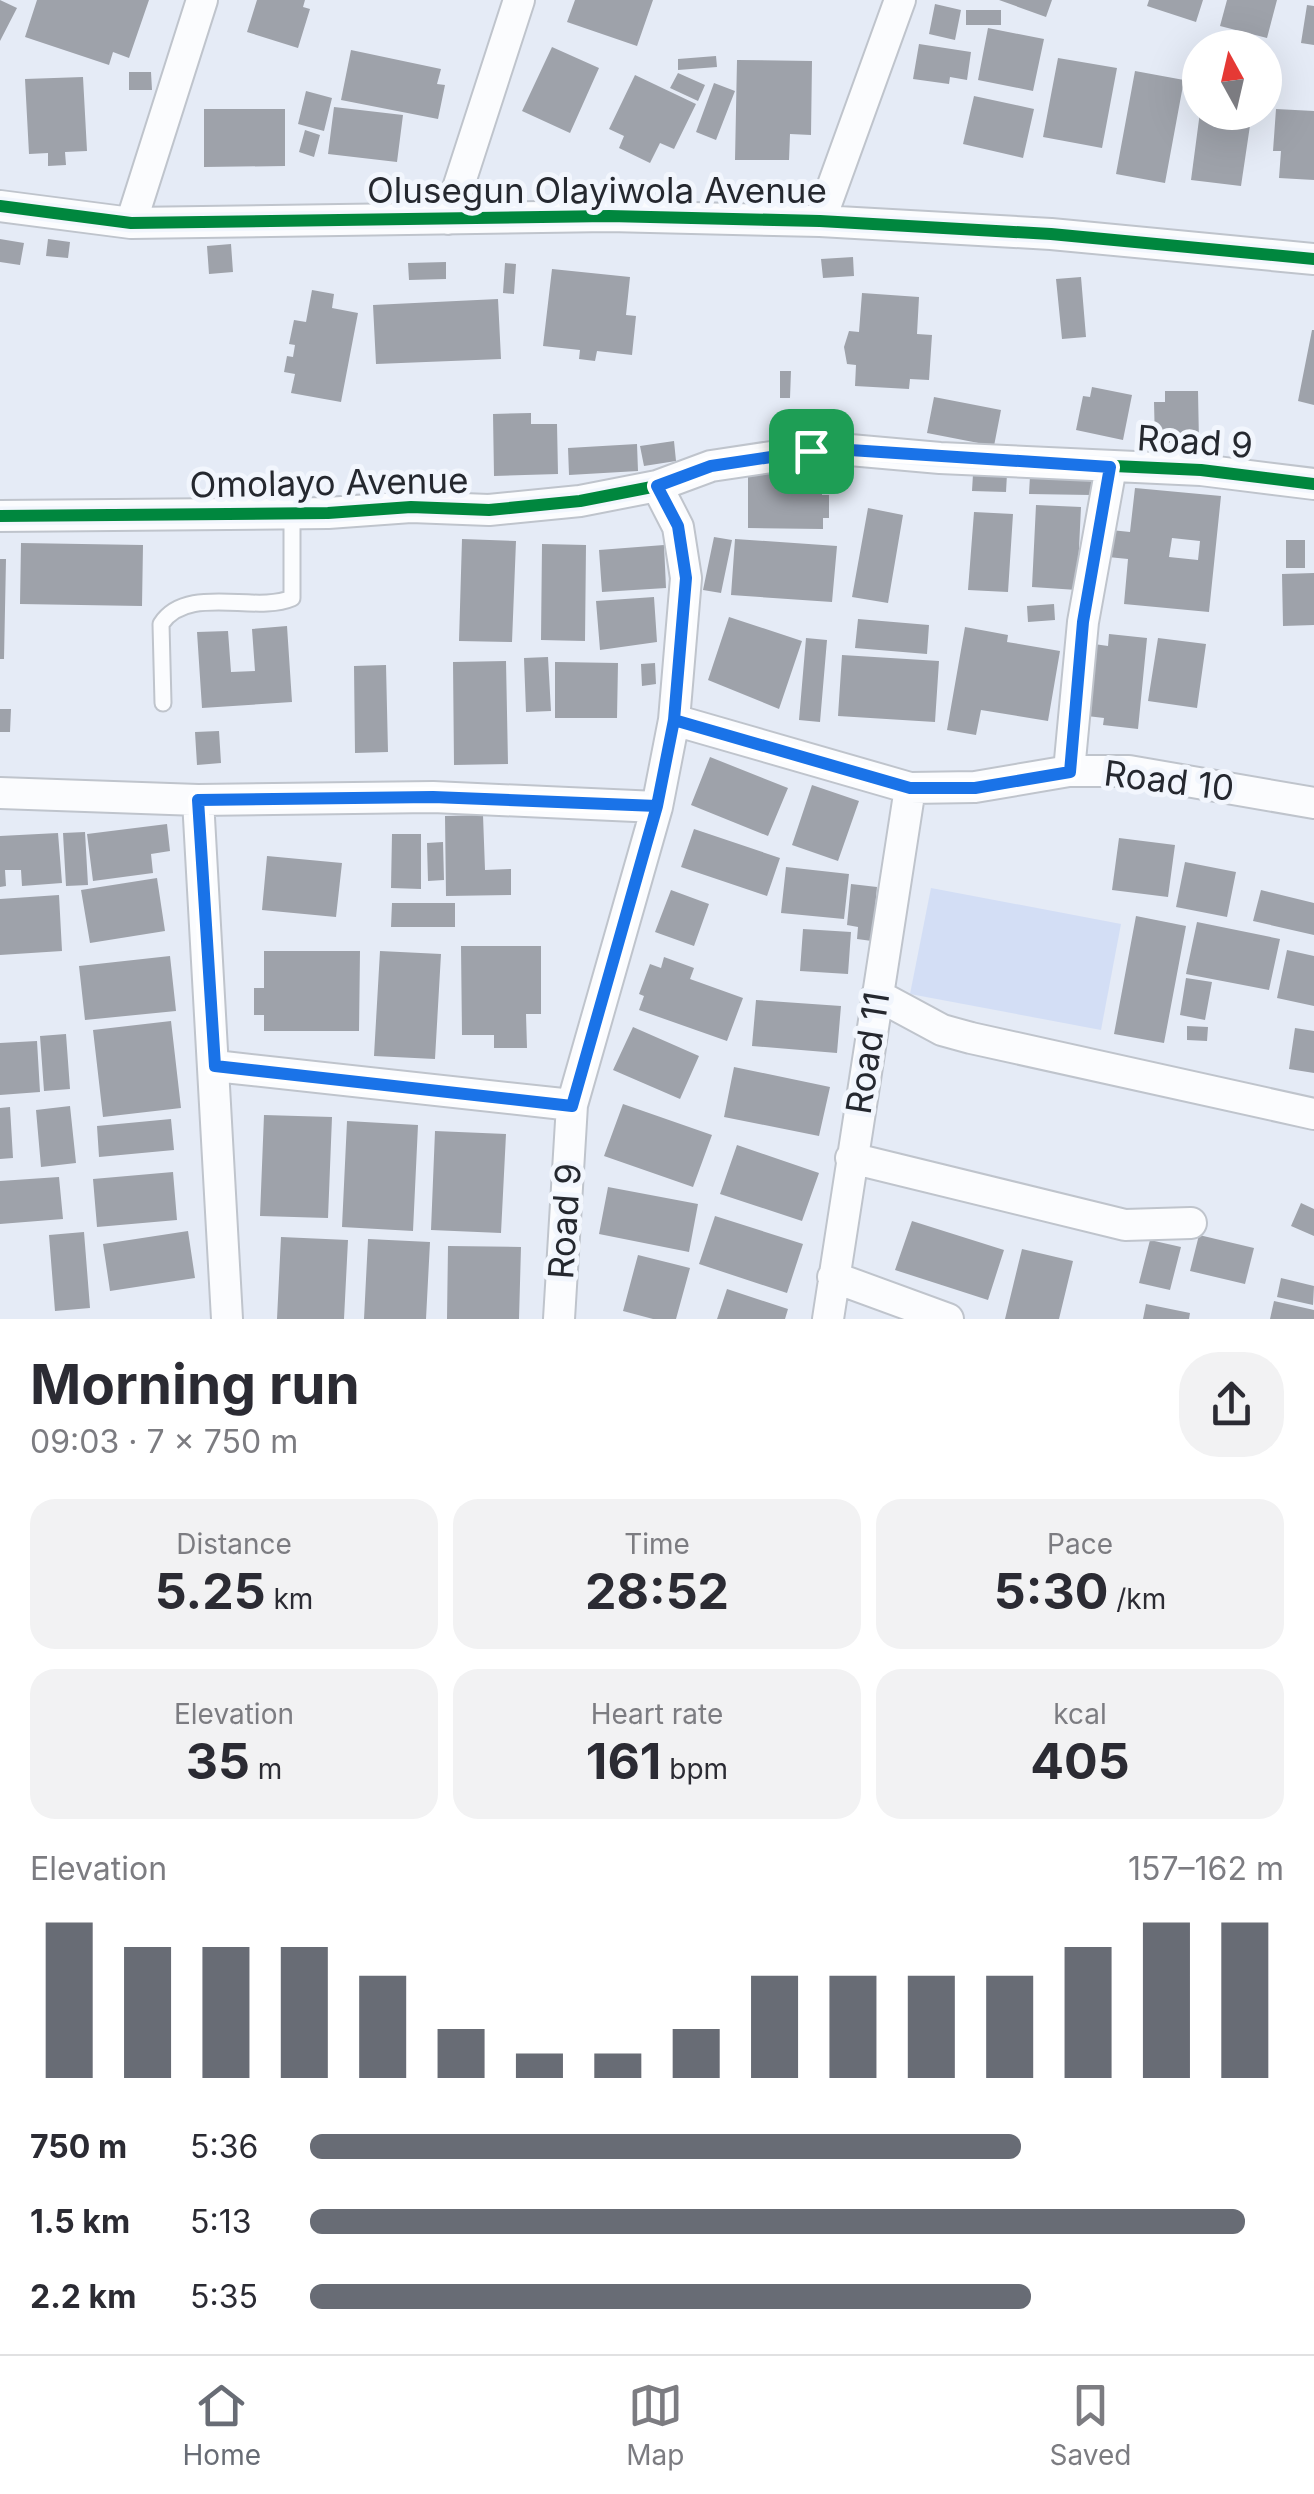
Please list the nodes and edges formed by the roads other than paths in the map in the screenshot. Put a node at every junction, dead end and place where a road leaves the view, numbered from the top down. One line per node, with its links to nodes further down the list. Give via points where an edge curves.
1 (202, 0): 7 (street)
2 (520, 0): 5 (street)
3 (900, 0): 6 (street)
4 (0, 206): 7 (street, Olusegun Olayiwola Avenue)
5 (448, 219): 6 (street, Olusegun Olayiwola Avenue); 7 (street, Olusegun Olayiwola Avenue)
6 (820, 221): 8 (street, Olusegun Olayiwola Avenue)
7 (132, 223)
8 (1314, 258)
9 (1110, 467): 10 (street, Road 9); 11 (street, Road 9, via 811,451 711,466); 16 (street, via 1083,622)
10 (1314, 484)
11 (657, 486): 12 (street, Omolayo Avenue, via 489,510); 15 (street, Road 9, via 678,526 686,578)
12 (292, 514): 13 (street, Omolayo Avenue); 14 (lane, via 292,598 173,610 161,624)
13 (0, 516)
14 (164, 703)
15 (674, 720): 17 (street, Road 10); 21 (street, Road 9)
16 (1070, 772): 17 (street, Road 10, via 975,788); 20 (street, Road 10, via 1129,771)
17 (910, 788): 22 (street, Road 11)
18 (0, 792): 19 (street)
19 (198, 800): 21 (street, via 433,797); 23 (street)
20 (1314, 803)
21 (657, 806): 24 (street, Road 9)
22 (876, 995): 25 (street, via 957,1034); 26 (street, Road 11)
23 (215, 1066): 24 (street); 29 (street)
24 (572, 1106): 30 (street, Road 9)
25 (1314, 1114)
26 (851, 1158): 27 (street, via 1124,1225); 28 (street, Road 11)
27 (1192, 1224)
28 (834, 1277): 31 (street, Road 11); 32 (street)
29 (227, 1319)
30 (559, 1319)
31 (828, 1319)
32 (948, 1319)

